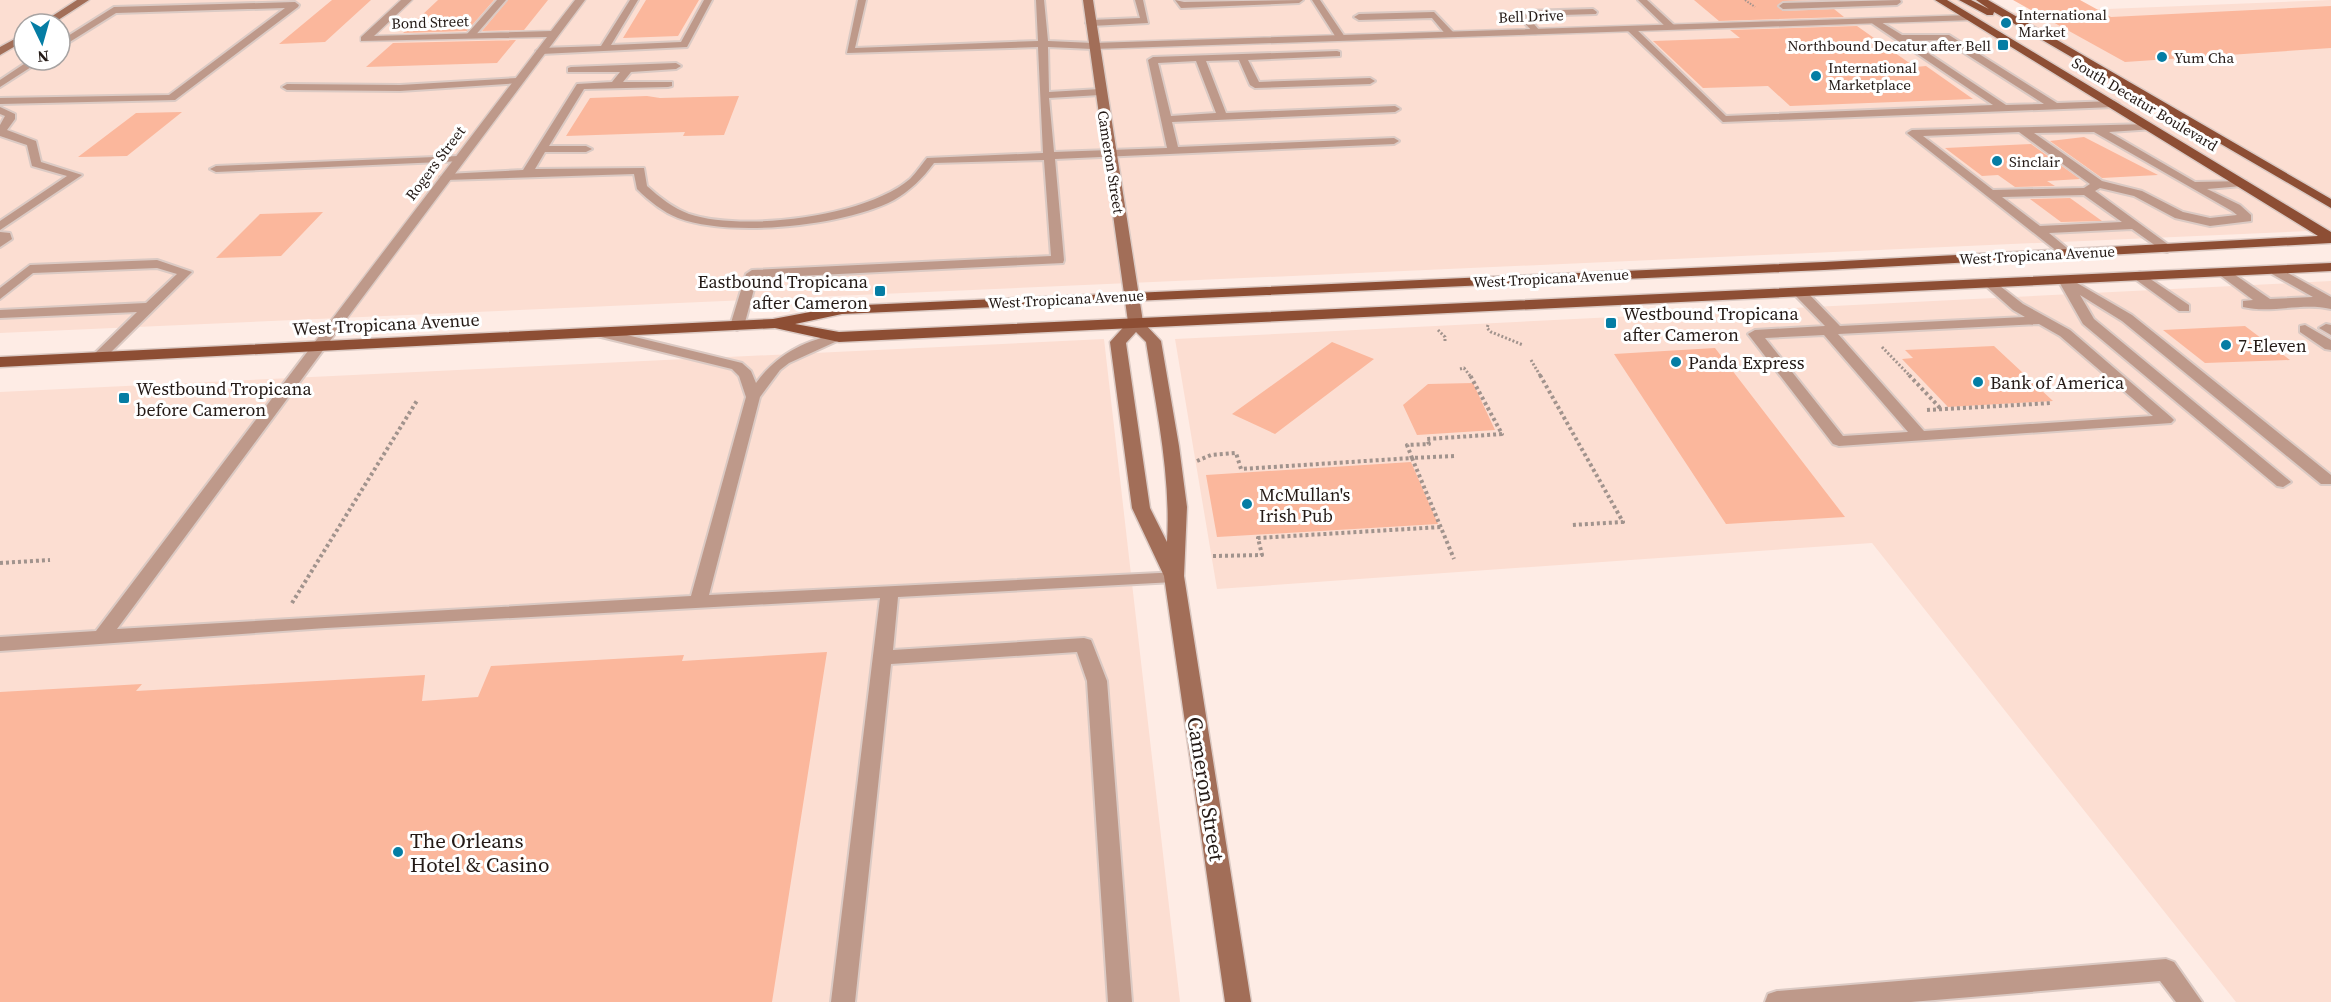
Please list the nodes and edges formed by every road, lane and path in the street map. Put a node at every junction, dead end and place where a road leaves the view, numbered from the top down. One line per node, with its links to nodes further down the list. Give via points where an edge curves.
1 (84, 0): 20 (street)
2 (407, 0): 35 (street, Bond Street, via 365,39)
3 (502, 0): 35 (lane)
4 (580, 0): 33 (street, Rogers Street)
5 (634, 0): 41 (lane)
6 (708, 0): 41 (lane, via 684,45)
7 (862, 0): 39 (lane, via 850,51)
8 (1040, 0): 39 (lane)
9 (1088, 0): 27 (street, Cameron Street)
10 (1140, 0): 25 (lane)
11 (1179, 0): 12 (lane, via 1181,5)
12 (1299, 0)
13 (1316, 0): 37 (lane)
14 (1642, 0): 29 (lane)
15 (1894, 0): 19 (lane, via 1897,2)
16 (1940, 0): 23 (main road, South Decatur Boulevard)
17 (1964, 0): 24 (main road, via 1989,13)
18 (1981, 0): 24 (main road, South Decatur Boulevard)
19 (1779, 3): 28 (lane)
20 (64, 12)
21 (1593, 12): 31 (lane, via 1520,14)
22 (1359, 17): 34 (lane, via 1434,15)
23 (1970, 18): 26 (street, Bell Drive); 48 (main road, via 2003,25 2067,58); 60 (main road, South Decatur Boulevard)
24 (2012, 18): 48 (main road, South Decatur Boulevard)
25 (1145, 21): 27 (lane); 32 (lane)
26 (1876, 22): 28 (street, Bell Drive); 38 (lane)
27 (1091, 23): 40 (street, Cameron Street)
28 (1808, 24): 29 (street, Bell Drive)
29 (1671, 27): 30 (street, Bell Drive)
30 (1631, 29): 31 (street, Bell Drive); 62 (lane, via 1723,119)
31 (1535, 31): 34 (street, Bell Drive)
32 (1148, 32)
33 (555, 34): 35 (street, Bond Street); 42 (street, Rogers Street)
34 (1450, 34): 37 (street, Bell Drive)
35 (470, 36)
36 (72, 37): 59 (lane, via 114,10 295,5 171,98)
37 (1340, 37): 40 (street, Bell Drive)
38 (1900, 38): 61 (lane, via 1946,37); 62 (lane)
39 (1043, 45): 40 (lane); 58 (lane)
40 (1094, 46): 57 (street, Cameron Street)
41 (604, 49): 42 (lane)
42 (541, 51): 51 (street, Rogers Street)
43 (1337, 54): 44 (lane)
44 (1242, 57): 45 (lane); 52 (lane, via 1255,85)
45 (1200, 58): 65 (lane); 66 (lane, via 1154,60)
46 (676, 66): 47 (lane)
47 (628, 69): 49 (lane); 55 (lane)
48 (2099, 69): 86 (main road, South Decatur Boulevard)
49 (571, 70)
50 (18, 72): 53 (lane)
51 (517, 81): 56 (lane, via 400,88); 77 (street, Rogers Street)
52 (1371, 81)
53 (0, 84)
54 (668, 84): 55 (lane)
55 (615, 85): 74 (lane, via 581,86)
56 (287, 87)
57 (1100, 92): 58 (lane); 75 (street, Cameron Street)
58 (1044, 95): 76 (lane)
59 (0, 101)
60 (2114, 104): 61 (lane); 67 (main road, South Decatur Boulevard)
61 (2055, 106): 62 (lane)
62 (2004, 108)
63 (1395, 109): 65 (lane)
64 (0, 110): 70 (lane, via 10,114)
65 (1222, 116): 66 (lane)
66 (1166, 119): 73 (lane)
67 (2150, 127): 69 (lane); 81 (main road, South Decatur Boulevard)
68 (2021, 129): 69 (lane); 82 (lane); 85 (lane, via 1912,133)
69 (2096, 129): 83 (lane)
70 (1, 132): 88 (lane, via 32,142 36,164 76,175)
71 (1394, 141): 73 (lane)
72 (586, 149): 74 (lane)
73 (1173, 149): 75 (lane)
74 (542, 150): 79 (lane)
75 (1110, 151): 76 (lane); 104 (street, Cameron Street)
76 (1048, 156): 79 (lane, via 931,160 903,189 858,210 804,223 750,225 689,218 655,200 641,187 640,170); 115 (lane, via 1058,260 752,274)
77 (459, 159): 78 (lane); 80 (street, Rogers Street)
78 (216, 169)
79 (527, 173): 80 (lane)
80 (446, 177): 122 (street, Rogers Street)
81 (2242, 183): 83 (lane); 91 (main road, South Decatur Boulevard)
82 (2098, 184): 83 (lane, via 2138,193 2179,215 2210,222 2247,218); 84 (lane)
83 (2193, 186)
84 (2087, 191): 85 (lane); 87 (lane)
85 (1990, 194): 89 (lane)
86 (2331, 204)
87 (2134, 225): 89 (lane); 93 (lane)
88 (0, 226)
89 (2036, 230): 94 (lane)
90 (0, 236): 92 (lane, via 6,236)
91 (2331, 239): 93 (main road, West Tropicana Avenue)
92 (0, 243)
93 (2167, 248): 94 (main road, West Tropicana Avenue)
94 (2067, 254): 95 (main road, West Tropicana Avenue)
95 (2022, 256): 102 (main road, via 1976,270 1818,279 1807,281); 104 (main road, West Tropicana Avenue)
96 (2331, 267): 97 (main road, West Tropicana Avenue)
97 (2277, 270): 98 (main road, West Tropicana Avenue); 105 (lane)
98 (2223, 273): 99 (main road, West Tropicana Avenue); 108 (lane)
99 (2140, 276): 100 (main road, West Tropicana Avenue); 109 (lane)
100 (2065, 280): 101 (main road, West Tropicana Avenue); 140 (lane, via 2127,318); 141 (lane, via 2088,321)
101 (1991, 283): 102 (main road, West Tropicana Avenue); 111 (lane, via 2018,307)
102 (1799, 292): 113 (main road, West Tropicana Avenue); 118 (lane)
103 (0, 295): 107 (lane, via 30,269 157,264 186,272)
104 (1132, 296): 113 (street, Cameron Street); 114 (main road, West Tropicana Avenue, via 842,310)
105 (2329, 302): 108 (lane)
106 (2248, 304): 108 (lane)
107 (150, 307): 110 (lane); 125 (lane)
108 (2284, 307)
109 (2184, 308)
110 (0, 314)
111 (2042, 320): 116 (lane); 136 (lane, via 2099,360 2166,420)
112 (1489, 321): 121 (path, via 1487,328 1491,332)
113 (1136, 323): 120 (main road, West Tropicana Avenue); 148 (street, Cameron Street, via 1153,341 1170,446 1178,507); 148 (street, Cameron Street, via 1118,342 1141,508)
114 (773, 324): 115 (main road, West Tropicana Avenue); 120 (main road, West Tropicana Avenue)
115 (737, 326): 119 (main road, West Tropicana Avenue)
116 (1865, 329): 118 (lane); 134 (path)
117 (2305, 329): 123 (lane)
118 (1832, 330): 135 (lane); 136 (lane, via 1755,334 1839,441)
119 (602, 333): 122 (main road, West Tropicana Avenue); 131 (lane, via 737,366 746,374)
120 (839, 337): 131 (lane, via 784,360)
121 (1523, 345)
122 (319, 346): 125 (main road, West Tropicana Avenue); 152 (lane)
123 (2330, 346): 124 (lane)
124 (2308, 347)
125 (98, 357): 127 (main road, West Tropicana Avenue)
126 (1531, 360): 142 (path, via 1623,522)
127 (4, 362)
128 (1460, 369): 130 (path, via 1464,368)
129 (1467, 380): 130 (path)
130 (1474, 380): 138 (path, via 1502,434 1427,439 1429,444 1407,445)
131 (753, 397): 150 (lane)
132 (418, 399): 151 (path)
133 (2052, 403): 134 (path)
134 (1941, 409): 135 (path)
135 (1899, 411): 136 (lane)
136 (1920, 436)
137 (1454, 456): 138 (path)
138 (1412, 458): 139 (path, via 1241,469 1236,453 1211,455); 143 (path)
139 (1194, 463)
140 (2327, 480)
141 (2283, 482)
142 (1572, 525)
143 (1441, 527): 144 (path, via 1258,538 1262,555); 145 (path)
144 (1213, 556)
145 (1454, 559)
146 (50, 560): 147 (path)
147 (1, 564)
148 (1174, 576): 149 (lane); 157 (street, Cameron Street)
149 (890, 592): 150 (lane); 154 (lane)
150 (698, 603): 152 (lane)
151 (290, 606)
152 (100, 637): 153 (lane)
153 (0, 644)
154 (882, 658): 155 (lane); 156 (lane, via 1084,645 1097,681)
155 (843, 1002)
156 (1120, 1002)
157 (1238, 1002)
158 (1777, 1002): 159 (lane, via 2166,970)
159 (2190, 1002)

